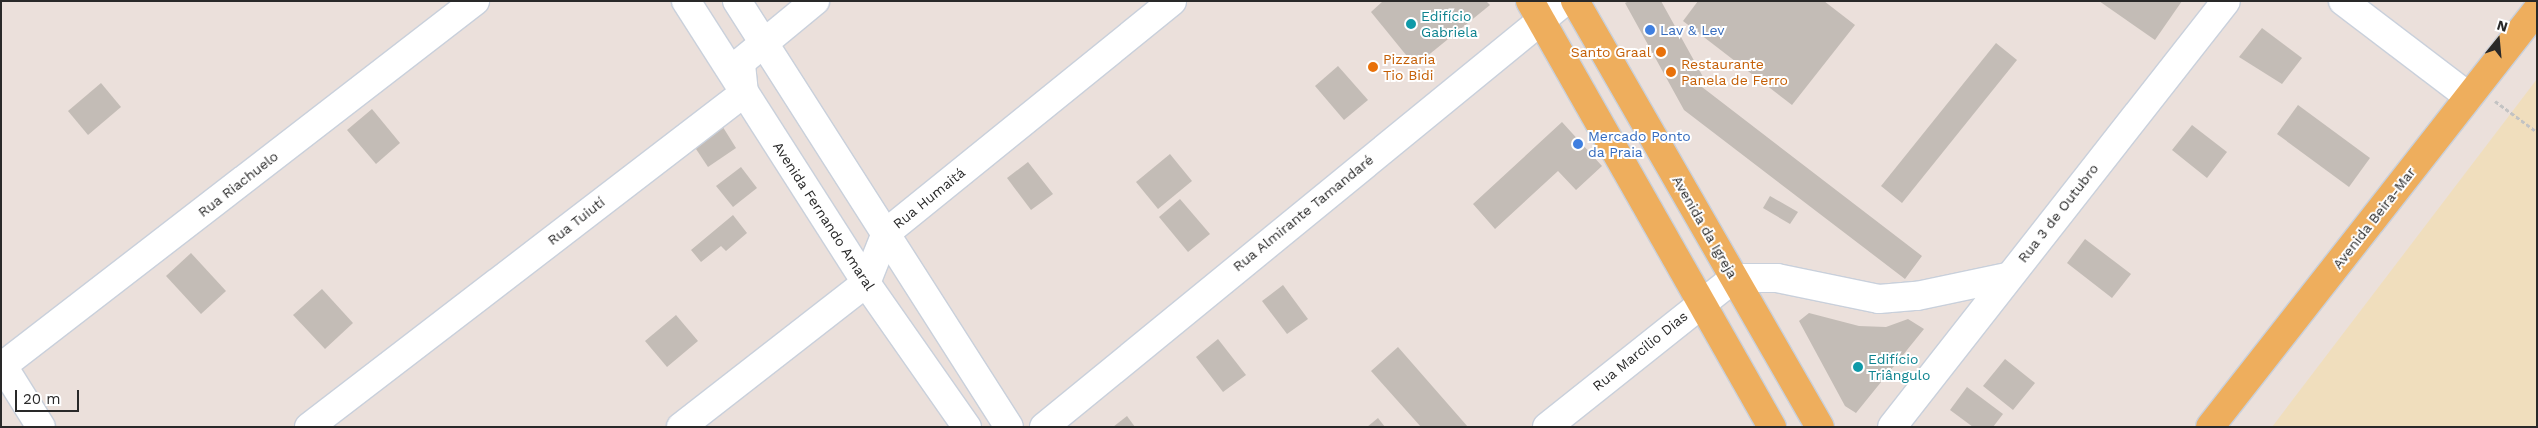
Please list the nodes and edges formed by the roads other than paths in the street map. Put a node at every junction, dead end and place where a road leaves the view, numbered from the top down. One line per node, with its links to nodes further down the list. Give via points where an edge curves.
1 (475, 1): 20 (street, Rua Riachuelo)
2 (686, 1): 13 (street, Avenida Fernando Amaral)
3 (737, 1): 12 (street)
4 (815, 1): 12 (street)
5 (1172, 1): 15 (street, Rua Humaitá)
6 (1565, 1): 10 (street, Rua Almirante Tamandaré)
7 (1575, 1): 17 (main road, Avenida da Igreja)
8 (2226, 1): 16 (street, Rua 3 de Outubro)
9 (2343, 1): 14 (street)
10 (1534, 10): 19 (main road); 26 (street, Rua Almirante Tamandaré)
11 (2537, 10): 14 (main road, Avenida Beira-Mar)
12 (765, 43): 13 (street, via 741,62); 15 (street)
13 (744, 92): 18 (street, Avenida Fernando Amaral); 22 (street, Rua Tuiutí)
14 (2473, 92): 31 (main road, Avenida Beira-Mar)
15 (886, 233): 18 (street, Rua Humaitá); 25 (street)
16 (2008, 277): 17 (street, via 1917,296 1879,299 1776,278); 30 (street, Rua 3 de Outubro)
17 (1734, 278): 19 (street, Rua Marcílio Dias); 29 (main road, Avenida da Igreja)
18 (866, 282): 23 (street, Rua Humaitá); 24 (street, Avenida Fernando Amaral)
19 (1701, 302): 27 (street, Rua Marcílio Dias); 28 (main road)
20 (2, 365): 21 (street)
21 (41, 427)
22 (309, 427)
23 (681, 427)
24 (967, 427)
25 (1009, 427)
26 (1044, 427)
27 (1547, 427)
28 (1772, 427)
29 (1820, 427)
30 (1892, 427)
31 (2210, 427)

